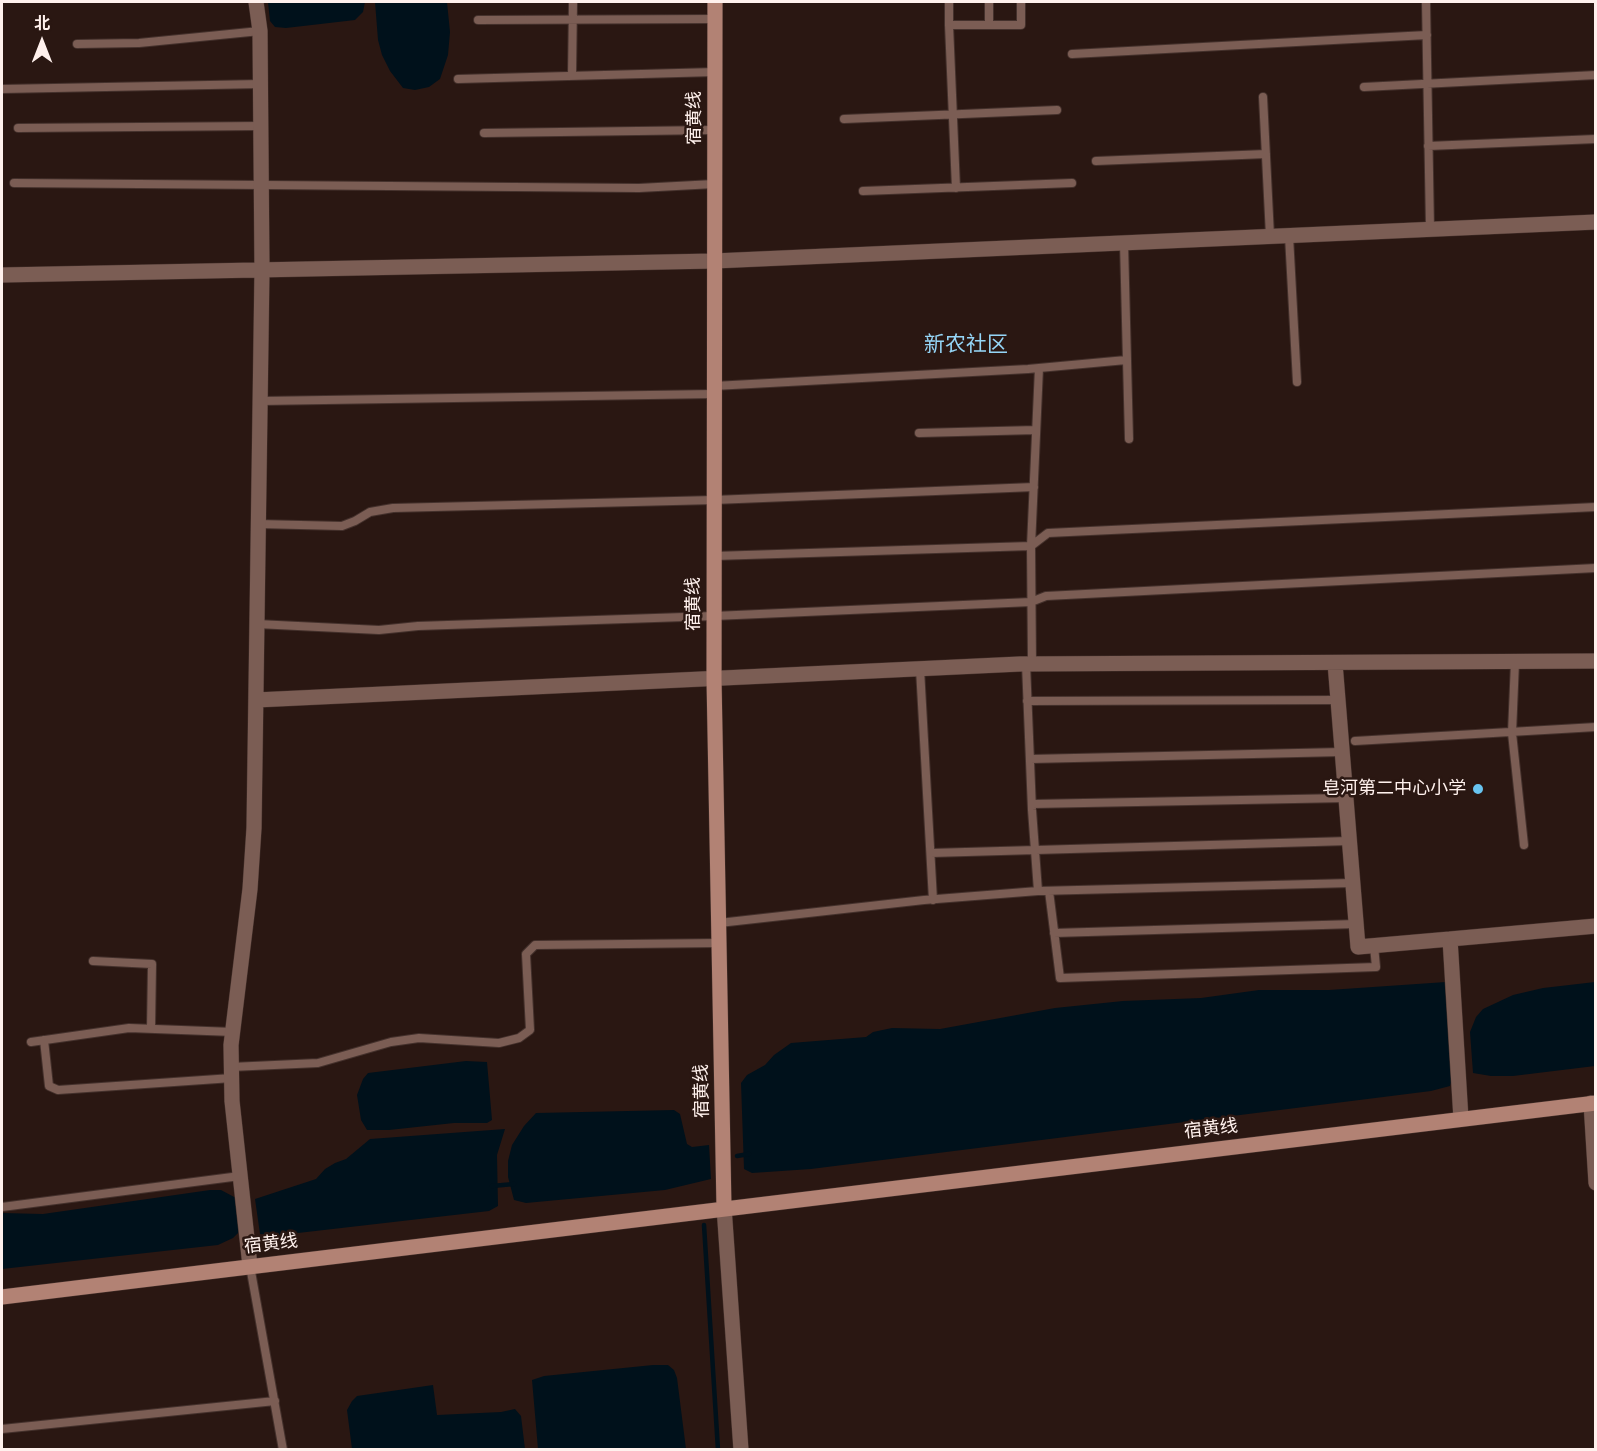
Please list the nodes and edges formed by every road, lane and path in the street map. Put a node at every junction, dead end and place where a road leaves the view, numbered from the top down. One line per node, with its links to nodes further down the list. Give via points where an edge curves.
1 (256, 2): 13 (street)
2 (573, 2): 10 (lane)
3 (715, 2): 8 (main road, 宿黄线)
4 (949, 2): 11 (lane)
5 (989, 2): 12 (lane)
6 (1021, 2): 12 (lane, via 1021,25)
7 (1426, 2): 14 (lane)
8 (715, 19): 10 (lane); 17 (main road, 宿黄线)
9 (478, 20): 10 (lane)
10 (573, 20): 19 (lane)
11 (949, 25): 12 (lane); 27 (lane)
12 (989, 25)
13 (260, 31): 15 (lane, via 139,43); 21 (street)
14 (1427, 35): 16 (lane); 22 (lane)
15 (77, 44)
16 (1072, 54)
17 (715, 72): 19 (lane); 31 (main road, 宿黄线)
18 (1596, 75): 22 (lane)
19 (572, 76): 20 (lane)
20 (458, 79)
21 (261, 84): 24 (lane); 29 (street)
22 (1428, 84): 23 (lane); 34 (lane)
23 (1364, 87)
24 (2, 89)
25 (1263, 97): 35 (lane)
26 (1057, 110): 27 (lane)
27 (953, 114): 28 (lane); 41 (lane)
28 (844, 119)
29 (261, 126): 30 (lane); 40 (street)
30 (18, 128)
31 (714, 130): 32 (lane); 39 (main road, 宿黄线)
32 (484, 133)
33 (1596, 139): 34 (lane)
34 (1428, 146): 44 (lane)
35 (1266, 154): 36 (lane); 45 (lane)
36 (1096, 161)
37 (14, 183): 40 (lane)
38 (1072, 183): 41 (lane)
39 (714, 184): 40 (lane, via 639,188); 48 (main road, 宿黄线)
40 (261, 186): 49 (street)
41 (956, 188): 42 (lane)
42 (863, 191)
43 (1596, 222): 44 (street)
44 (1430, 229): 46 (street)
45 (1270, 236): 46 (street); 47 (street)
46 (1289, 236): 53 (lane)
47 (1124, 243): 48 (street); 51 (lane)
48 (714, 261): 49 (street); 54 (main road, 宿黄线)
49 (262, 270): 50 (street); 55 (street)
50 (2, 275)
51 (1126, 360): 52 (lane); 58 (lane)
52 (1039, 368): 54 (lane); 56 (lane)
53 (1297, 382)
54 (714, 390): 55 (lane); 60 (main road, 宿黄线)
55 (260, 401): 62 (street)
56 (1036, 430): 57 (lane); 59 (lane)
57 (919, 433)
58 (1129, 439)
59 (1034, 487): 60 (lane); 63 (lane)
60 (714, 500): 62 (lane, via 393,508 370,512 342,526); 64 (main road, 宿黄线)
61 (1596, 507): 63 (lane, via 1048,533)
62 (258, 524): 68 (street)
63 (1031, 546): 64 (lane); 66 (lane)
64 (714, 556): 67 (main road, 宿黄线)
65 (1596, 568): 66 (lane, via 1046,596)
66 (1031, 602): 67 (lane); 72 (lane)
67 (714, 616): 68 (lane, via 379,630); 74 (main road, 宿黄线)
68 (257, 624): 75 (street)
69 (1596, 661): 70 (street)
70 (1515, 662): 71 (street); 79 (lane)
71 (1335, 663): 72 (street); 76 (street)
72 (1029, 664): 73 (street); 77 (lane)
73 (920, 669): 74 (street); 88 (lane)
74 (714, 679): 75 (street); 93 (main road, 宿黄线)
75 (256, 700): 102 (street, via 250,889)
76 (1338, 700): 77 (lane); 81 (street)
77 (1027, 701): 82 (lane)
78 (1596, 727): 79 (lane)
79 (1512, 732): 80 (lane); 86 (lane)
80 (1355, 741)
81 (1342, 752): 82 (lane); 83 (street)
82 (1030, 759): 84 (lane)
83 (1346, 798): 84 (lane); 85 (street)
84 (1032, 804): 87 (lane)
85 (1349, 841): 87 (lane); 89 (street)
86 (1524, 845)
87 (1035, 850): 88 (lane); 90 (lane)
88 (931, 853): 92 (lane)
89 (1353, 883): 91 (lane); 94 (street)
90 (1038, 891): 91 (lane); 92 (lane)
91 (1049, 891): 96 (lane)
92 (933, 900): 93 (lane)
93 (718, 923): 98 (main road, 宿黄线)
94 (1356, 924): 96 (lane); 99 (street, via 1358,947)
95 (1596, 926): 97 (street)
96 (1054, 933): 99 (lane, via 1060,978 1376,967)
97 (1450, 939): 99 (street); 107 (street)
98 (719, 943): 105 (lane, via 535,945 526,954 530,1030 519,1038 499,1043 419,1038 390,1042 318,1063); 111 (main road, 宿黄线)
99 (1374, 946)
100 (93, 961): 101 (lane, via 152,964)
101 (151, 1029): 102 (lane); 103 (lane, via 129,1028)
102 (232, 1032): 105 (street)
103 (44, 1040): 104 (lane); 105 (lane, via 49,1086 57,1090)
104 (31, 1042)
105 (232, 1072): 108 (street)
106 (1593, 1103): 107 (main road, 宿黄线); 109 (street)
107 (1461, 1119): 111 (main road, 宿黄线)
108 (240, 1176): 110 (lane); 112 (street)
109 (1596, 1183)
110 (2, 1204)
111 (724, 1207): 112 (main road, 宿黄线); 117 (street)
112 (250, 1266): 113 (main road, 宿黄线); 114 (lane)
113 (2, 1297)
114 (275, 1401): 115 (lane); 116 (lane)
115 (2, 1429)
116 (283, 1449)
117 (741, 1449)

